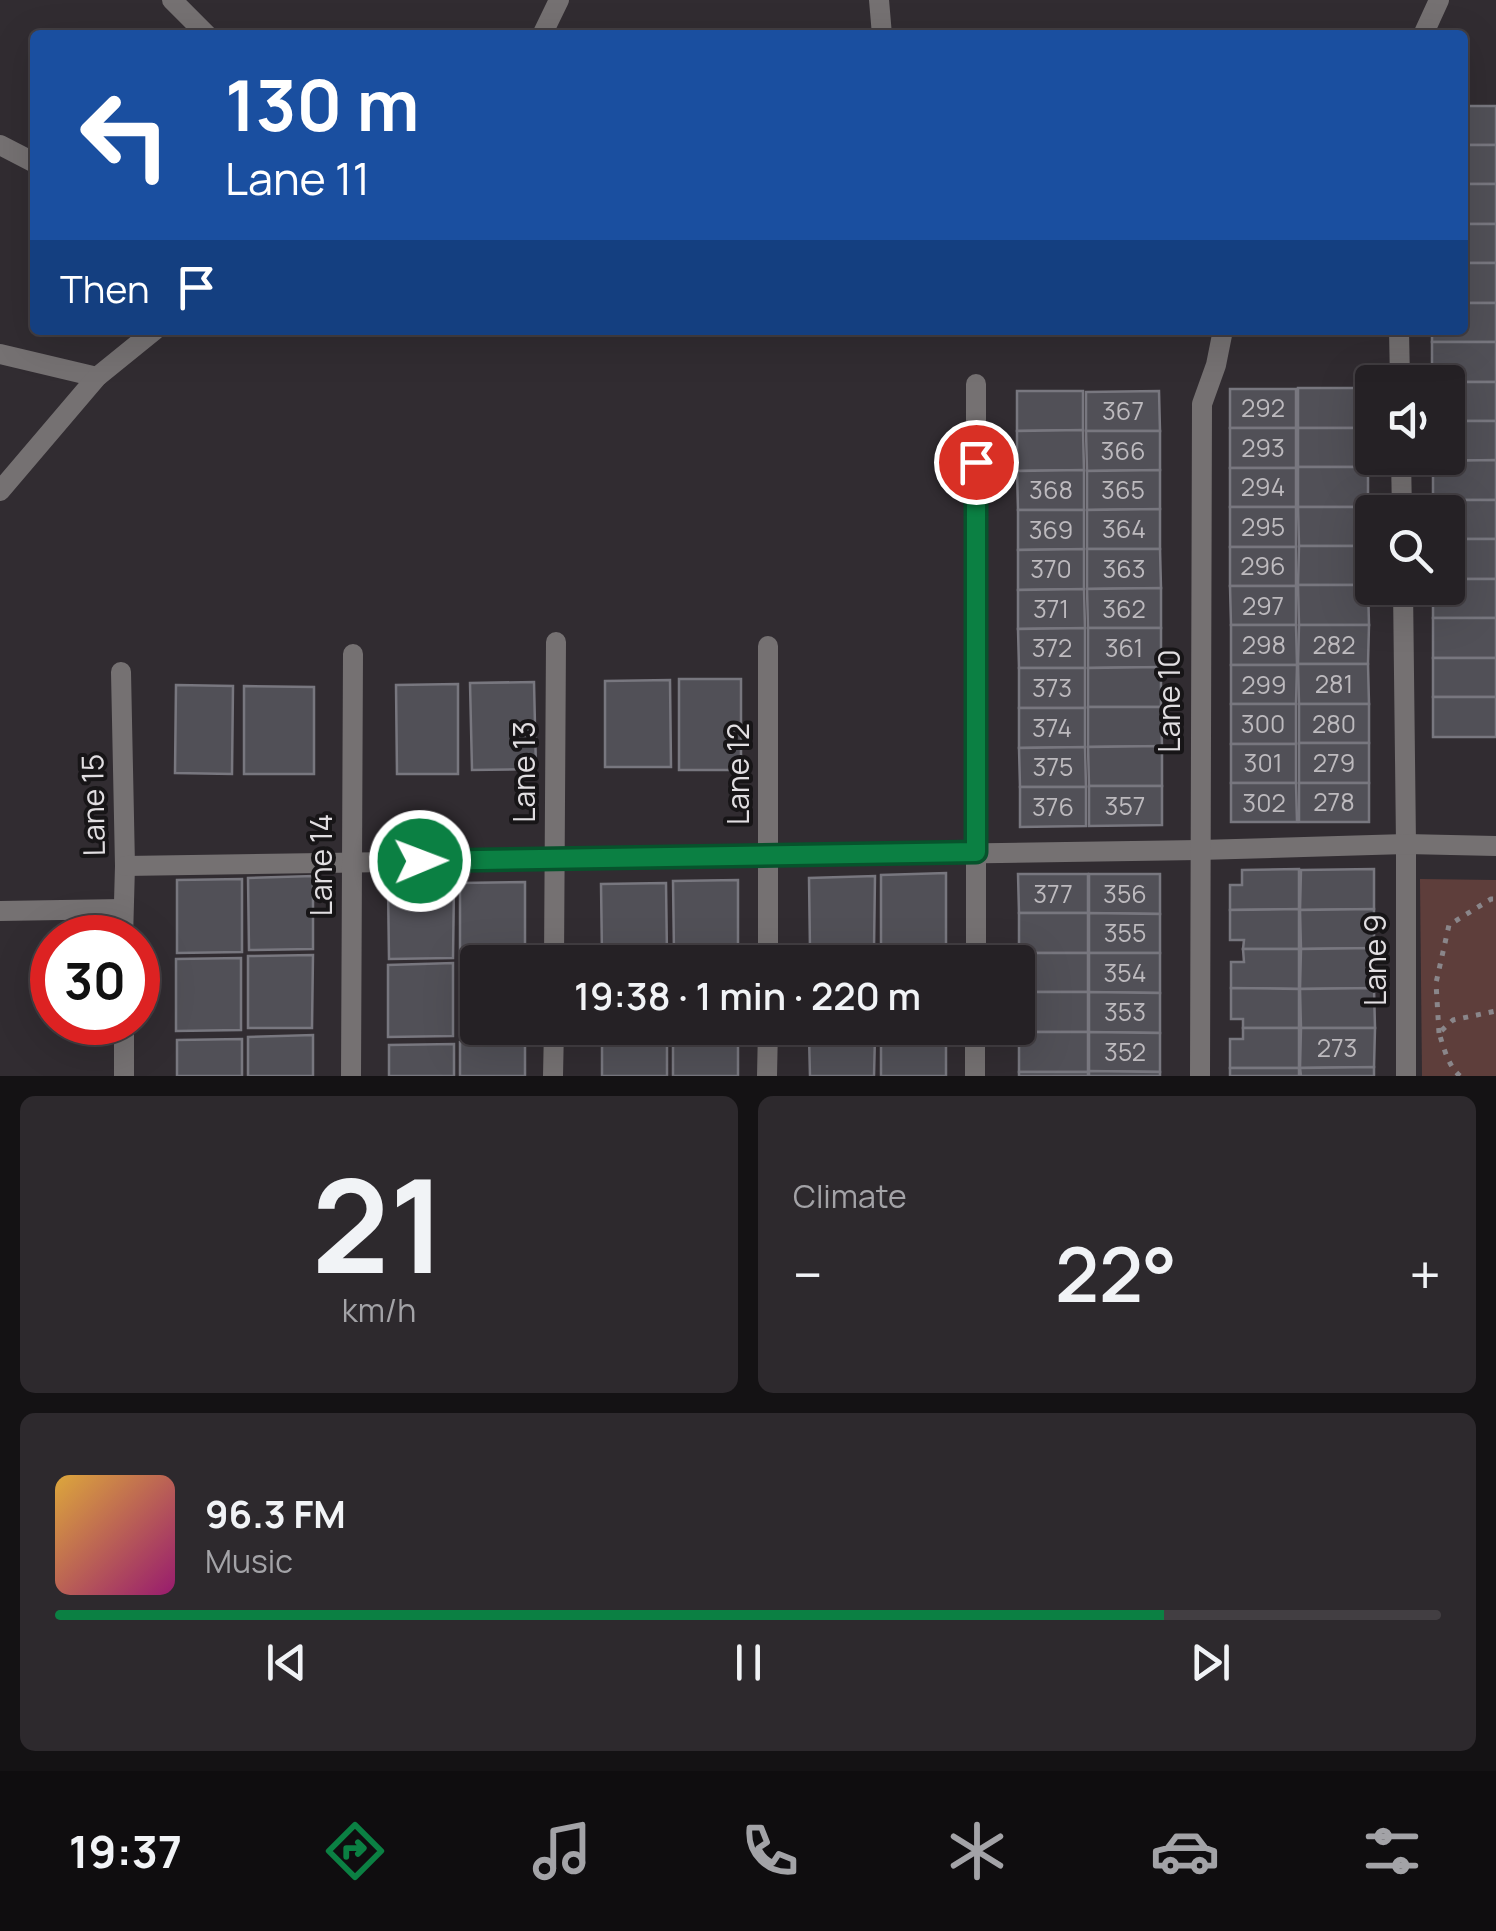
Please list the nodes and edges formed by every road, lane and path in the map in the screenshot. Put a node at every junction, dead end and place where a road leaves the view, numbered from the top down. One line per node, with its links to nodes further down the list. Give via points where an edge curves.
1 (172, 0): 5 (street)
2 (559, 0): 6 (street)
3 (878, 0): 7 (street)
4 (1439, 0): 8 (street)
5 (203, 30)
6 (544, 30)
7 (881, 30)
8 (1425, 30)
9 (0, 145): 10 (street)
10 (30, 160)
11 (149, 335): 16 (street)
12 (1222, 335): 26 (street, Lane 10, via 1202,404)
13 (1399, 335): 15 (street)
14 (0, 354): 16 (street)
15 (1400, 365)
16 (97, 377): 18 (street)
17 (976, 384): 27 (street)
18 (0, 491)
19 (1402, 605): 24 (street, Lane 9)
20 (556, 642): 29 (street, Lane 13)
21 (768, 646): 28 (street, Lane 12)
22 (352, 654): 30 (street, Lane 14)
23 (121, 672): 31 (street, Lane 15)
24 (1406, 844): 25 (street); 26 (street); 51 (street, Lane 9)
25 (1496, 846)
26 (1200, 850): 27 (street); 50 (street, Lane 10)
27 (976, 852): 28 (street); 38 (street)
28 (769, 855): 29 (street); 37 (street, Lane 12)
29 (555, 858): 30 (street); 36 (street, Lane 13)
30 (353, 862): 31 (street); 46 (street, Lane 14)
31 (125, 866): 33 (street, Lane 15)
32 (1496, 898): 40 (path, via 1449,925 1436,982)
33 (123, 910): 34 (street); 35 (street, Lane 15)
34 (0, 911)
35 (123, 915)
36 (554, 945)
37 (768, 945)
38 (976, 945)
39 (1496, 1011): 40 (path, via 1453,1020)
40 (1439, 1033): 52 (path)
41 (124, 1045): 45 (street)
42 (554, 1045): 47 (street)
43 (768, 1045): 48 (street)
44 (976, 1045): 49 (street)
45 (124, 1076)
46 (351, 1076)
47 (553, 1076)
48 (767, 1076)
49 (976, 1076)
50 (1200, 1076)
51 (1406, 1076)
52 (1460, 1076)

